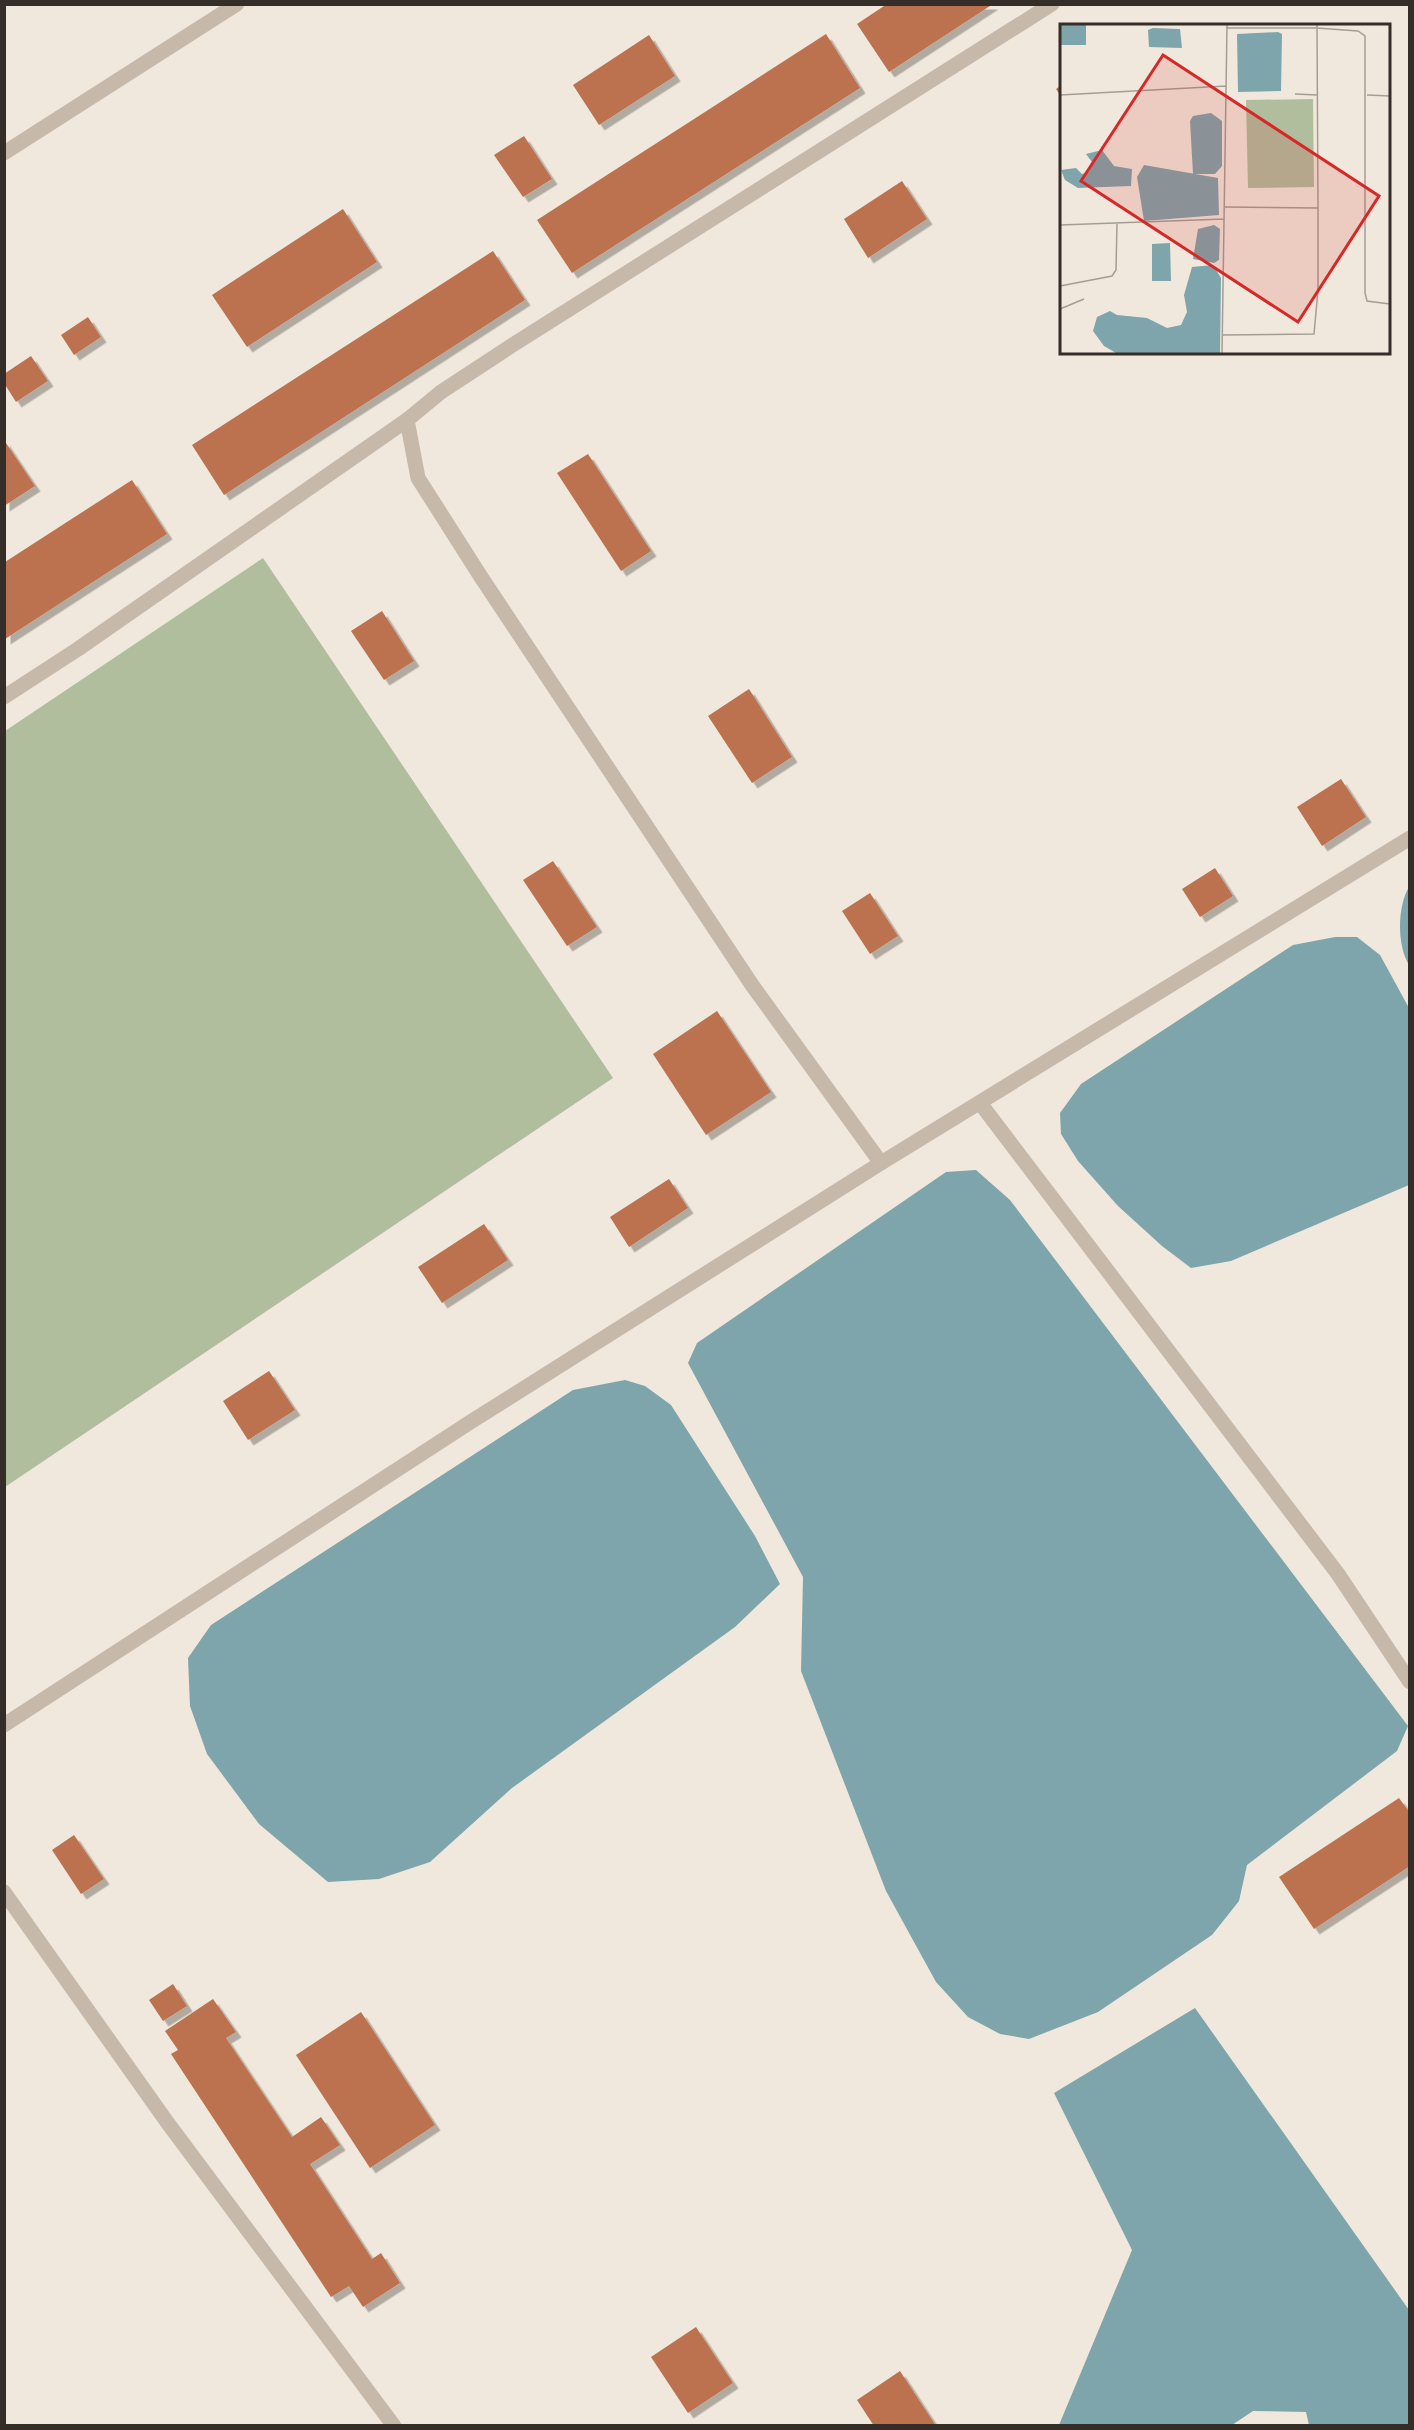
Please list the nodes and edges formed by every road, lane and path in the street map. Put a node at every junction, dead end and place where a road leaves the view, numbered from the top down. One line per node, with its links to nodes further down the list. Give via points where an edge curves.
1 (237, 4): 3 (lane)
2 (1052, 4): 4 (lane, via 511,346)
3 (4, 153)
4 (407, 420): 5 (lane); 8 (lane, via 418,477 481,576 753,985)
5 (4, 697)
6 (1410, 838): 7 (lane)
7 (980, 1103): 8 (lane); 9 (lane, via 1338,1574)
8 (881, 1163): 10 (lane, via 471,1421)
9 (1410, 1682)
10 (4, 1725)
11 (4, 1892): 12 (lane, via 167,2122)
12 (394, 2426)

